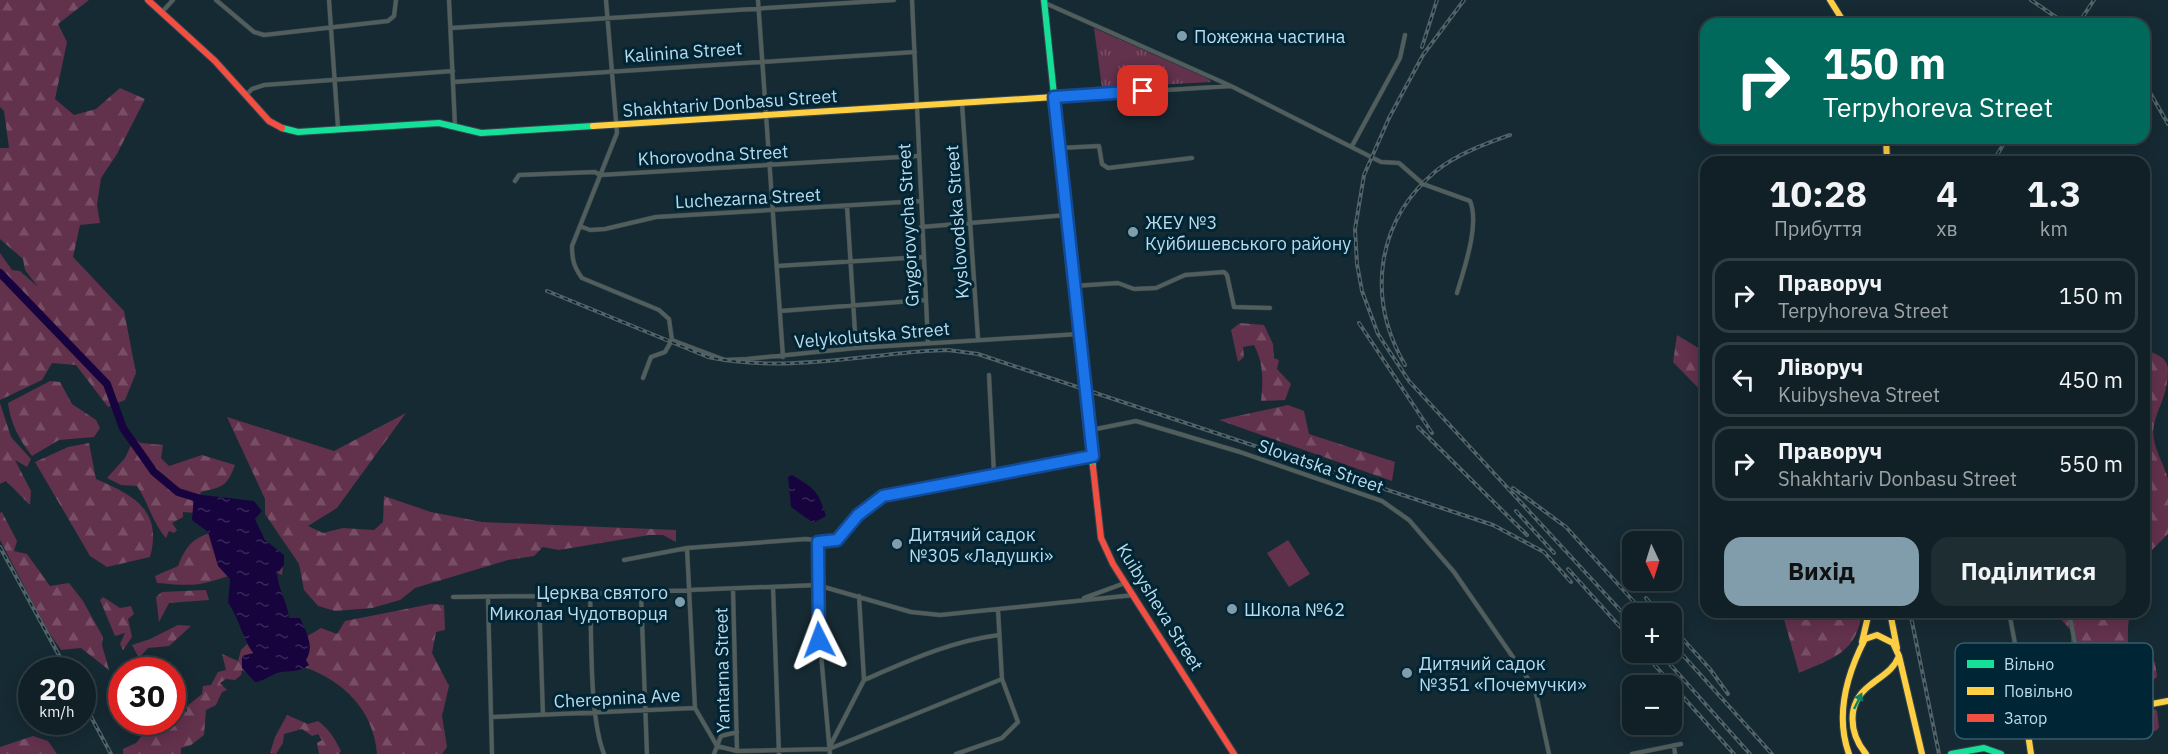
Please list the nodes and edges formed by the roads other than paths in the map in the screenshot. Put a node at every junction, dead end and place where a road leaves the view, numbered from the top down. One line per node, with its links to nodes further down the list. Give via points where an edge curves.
1 (148, 0): 14 (main road)
2 (173, 0): 14 (street)
3 (216, 0): 17 (street, via 260,35)
4 (329, 0): 17 (street)
5 (396, 0): 17 (street, via 394,16 388,21)
6 (449, 0): 18 (street)
7 (606, 0): 16 (street)
8 (758, 0): 13 (street)
9 (894, 0): 13 (street)
10 (912, 0): 20 (street, Grygorovycha Street)
11 (1830, 0): 15 (main road)
12 (1044, 1): 26 (street); 28 (main road, Kuibysheva Street)
13 (759, 9): 16 (street); 21 (street)
14 (162, 12): 27 (main road)
15 (1841, 18)
16 (608, 19): 18 (street); 23 (street)
17 (331, 28): 24 (street)
18 (451, 28): 22 (street)
19 (1405, 35): 35 (street, via 1394,71)
20 (915, 52): 21 (street, Kalinina Street); 30 (street, Grygorovycha Street)
21 (763, 62): 23 (street, Kalinina Street); 31 (street)
22 (453, 71): 24 (street); 25 (street)
23 (612, 71): 25 (street, Kalinina Street); 32 (street)
24 (335, 80): 27 (street, via 256,87); 34 (street)
25 (453, 82): 33 (street)
26 (1231, 86): 28 (street, Shakhtariv Donbasu Street); 35 (street)
27 (246, 95): 34 (main road, Shakhtariv Donbasu Street, via 269,121 283,129 298,132)
28 (1054, 97): 29 (main road, Shakhtariv Donbasu Street); 36 (main road, Kuibysheva Street)
29 (962, 103): 30 (main road, Shakhtariv Donbasu Street); 46 (street, Kyslovodska Street)
30 (915, 106): 31 (main road, Shakhtariv Donbasu Street); 37 (street, Grygorovycha Street)
31 (766, 115): 32 (main road, Shakhtariv Donbasu Street); 39 (street)
32 (616, 125): 33 (main road, Shakhtariv Donbasu Street, via 473,134); 40 (street, via 617,133)
33 (455, 126): 34 (main road, Shakhtariv Donbasu Street, via 438,123)
34 (338, 128)
35 (1352, 146): 53 (street, via 1381,162 1399,163 1423,184 1470,201 1474,210 1468,254)
36 (1060, 148): 38 (street, via 1099,146 1103,166); 45 (main road, Kuibysheva Street)
37 (917, 156): 39 (street, Khorovodna Street); 42 (street, Grygorovycha Street)
38 (1192, 158)
39 (770, 165): 40 (street, Khorovodna Street); 44 (street)
40 (600, 175): 41 (street, Khorovodna Street, via 519,175); 47 (street)
41 (515, 181)
42 (920, 201): 43 (street, Luchezarna Street); 48 (street, Grygorovycha Street)
43 (847, 206): 44 (street, Luchezarna Street); 50 (street)
44 (773, 211): 47 (street, Luchezarna Street, via 656,217 598,230); 51 (street)
45 (1067, 215): 46 (street); 52 (main road, Kuibysheva Street)
46 (971, 223): 48 (street); 59 (street, Kyslovodska Street)
47 (580, 226): 60 (street, via 572,246 575,269 582,278 659,310 669,319)
48 (921, 227): 49 (street, Grygorovycha Street)
49 (923, 257): 50 (street); 54 (street, Grygorovycha Street)
50 (850, 262): 51 (street); 55 (street)
51 (777, 266): 57 (street)
52 (1074, 286): 56 (street, via 1118,283 1134,289 1156,288 1185,275 1224,272 1234,307); 58 (main road, Kuibysheva Street)
53 (1457, 293)
54 (926, 300): 55 (street); 61 (street, Grygorovycha Street)
55 (853, 305): 57 (street); 62 (street)
56 (1270, 308)
57 (780, 311): 63 (street)
58 (1078, 334): 59 (street, Velykolutska Street); 66 (main road, Kuibysheva Street)
59 (978, 339): 61 (street, Velykolutska Street)
60 (672, 340): 63 (street, Velykolutska Street, via 725,360); 65 (street, via 665,352 651,357)
61 (928, 343): 62 (street, Velykolutska Street)
62 (856, 348): 63 (street, Velykolutska Street)
63 (783, 357)
64 (990, 375): 68 (street)
65 (642, 378)
66 (1091, 430): 67 (main road, Kuibysheva Street); 118 (street, Slovatska Street, via 1136,421 1382,501 1396,510 1454,572 1535,689)
67 (1093, 456): 68 (street); 72 (main road, Kuibysheva Street, via 1101,538)
68 (994, 474): 69 (street, via 883,496 858,515 837,540)
69 (818, 542): 70 (street, via 806,539); 73 (street)
70 (687, 548): 71 (street); 76 (street)
71 (624, 560)
72 (1126, 583): 79 (main road, Kuibysheva Street); 84 (street)
73 (817, 585): 74 (street); 81 (street); 111 (street)
74 (773, 587): 75 (street); 110 (street)
75 (733, 589): 76 (street); 104 (street, Yantarna Street)
76 (690, 591): 77 (street); 99 (street)
77 (641, 593): 78 (street); 100 (street)
78 (590, 595): 80 (street); 101 (street)
79 (1134, 595): 84 (street); 117 (main road, Kuibysheva Street)
80 (539, 596): 83 (street); 102 (street)
81 (859, 596): 85 (street, via 911,612 940,615); 96 (street)
82 (453, 597): 83 (street)
83 (488, 598): 103 (street)
84 (1078, 600): 85 (street)
85 (998, 609): 90 (street)
86 (1868, 618): 93 (main road)
87 (1891, 618): 94 (main road)
88 (2010, 618): 91 (street)
89 (2070, 618): 92 (street)
90 (999, 635): 95 (street); 96 (street, via 943,647)
91 (2015, 643)
92 (2075, 643)
93 (1862, 645): 94 (main road, via 1865,639 1885,636); 121 (main road, via 1841,713 1842,734)
94 (1898, 653): 122 (main road, one-way to 94, via 1855,739 1854,710 1863,691 1894,669); 123 (main road)
95 (1002, 679): 111 (street); 116 (street, via 1018,720 1016,727 1002,738)
96 (864, 680): 111 (street)
97 (2168, 701): 98 (main road)
98 (2153, 704)
99 (695, 708): 100 (street, Cherepnina Ave); 107 (street, Cherepnina Ave)
100 (645, 711): 101 (street, Cherepnina Ave); 114 (street)
101 (596, 713): 102 (street, Cherepnina Ave); 113 (street)
102 (543, 715): 103 (street, Cherepnina Ave)
103 (492, 717): 112 (street)
104 (737, 732): 107 (street, via 722,736); 109 (street, Yantarna Street)
105 (2030, 739): 126 (main road)
106 (1681, 744): 108 (street)
107 (717, 746): 109 (street); 115 (street)
108 (1674, 746): 119 (street); 120 (street)
109 (737, 751): 110 (street)
110 (779, 752): 111 (street)
111 (829, 752)
112 (492, 754)
113 (604, 754)
114 (647, 754)
115 (714, 754)
116 (956, 754)
117 (1234, 754)
118 (1549, 754)
119 (1632, 754)
120 (1676, 754)
121 (1849, 754)
122 (1866, 754)
123 (1922, 754)
124 (1951, 754): 125 (main road, via 1984,748)
125 (2001, 754)
126 (2031, 754)

